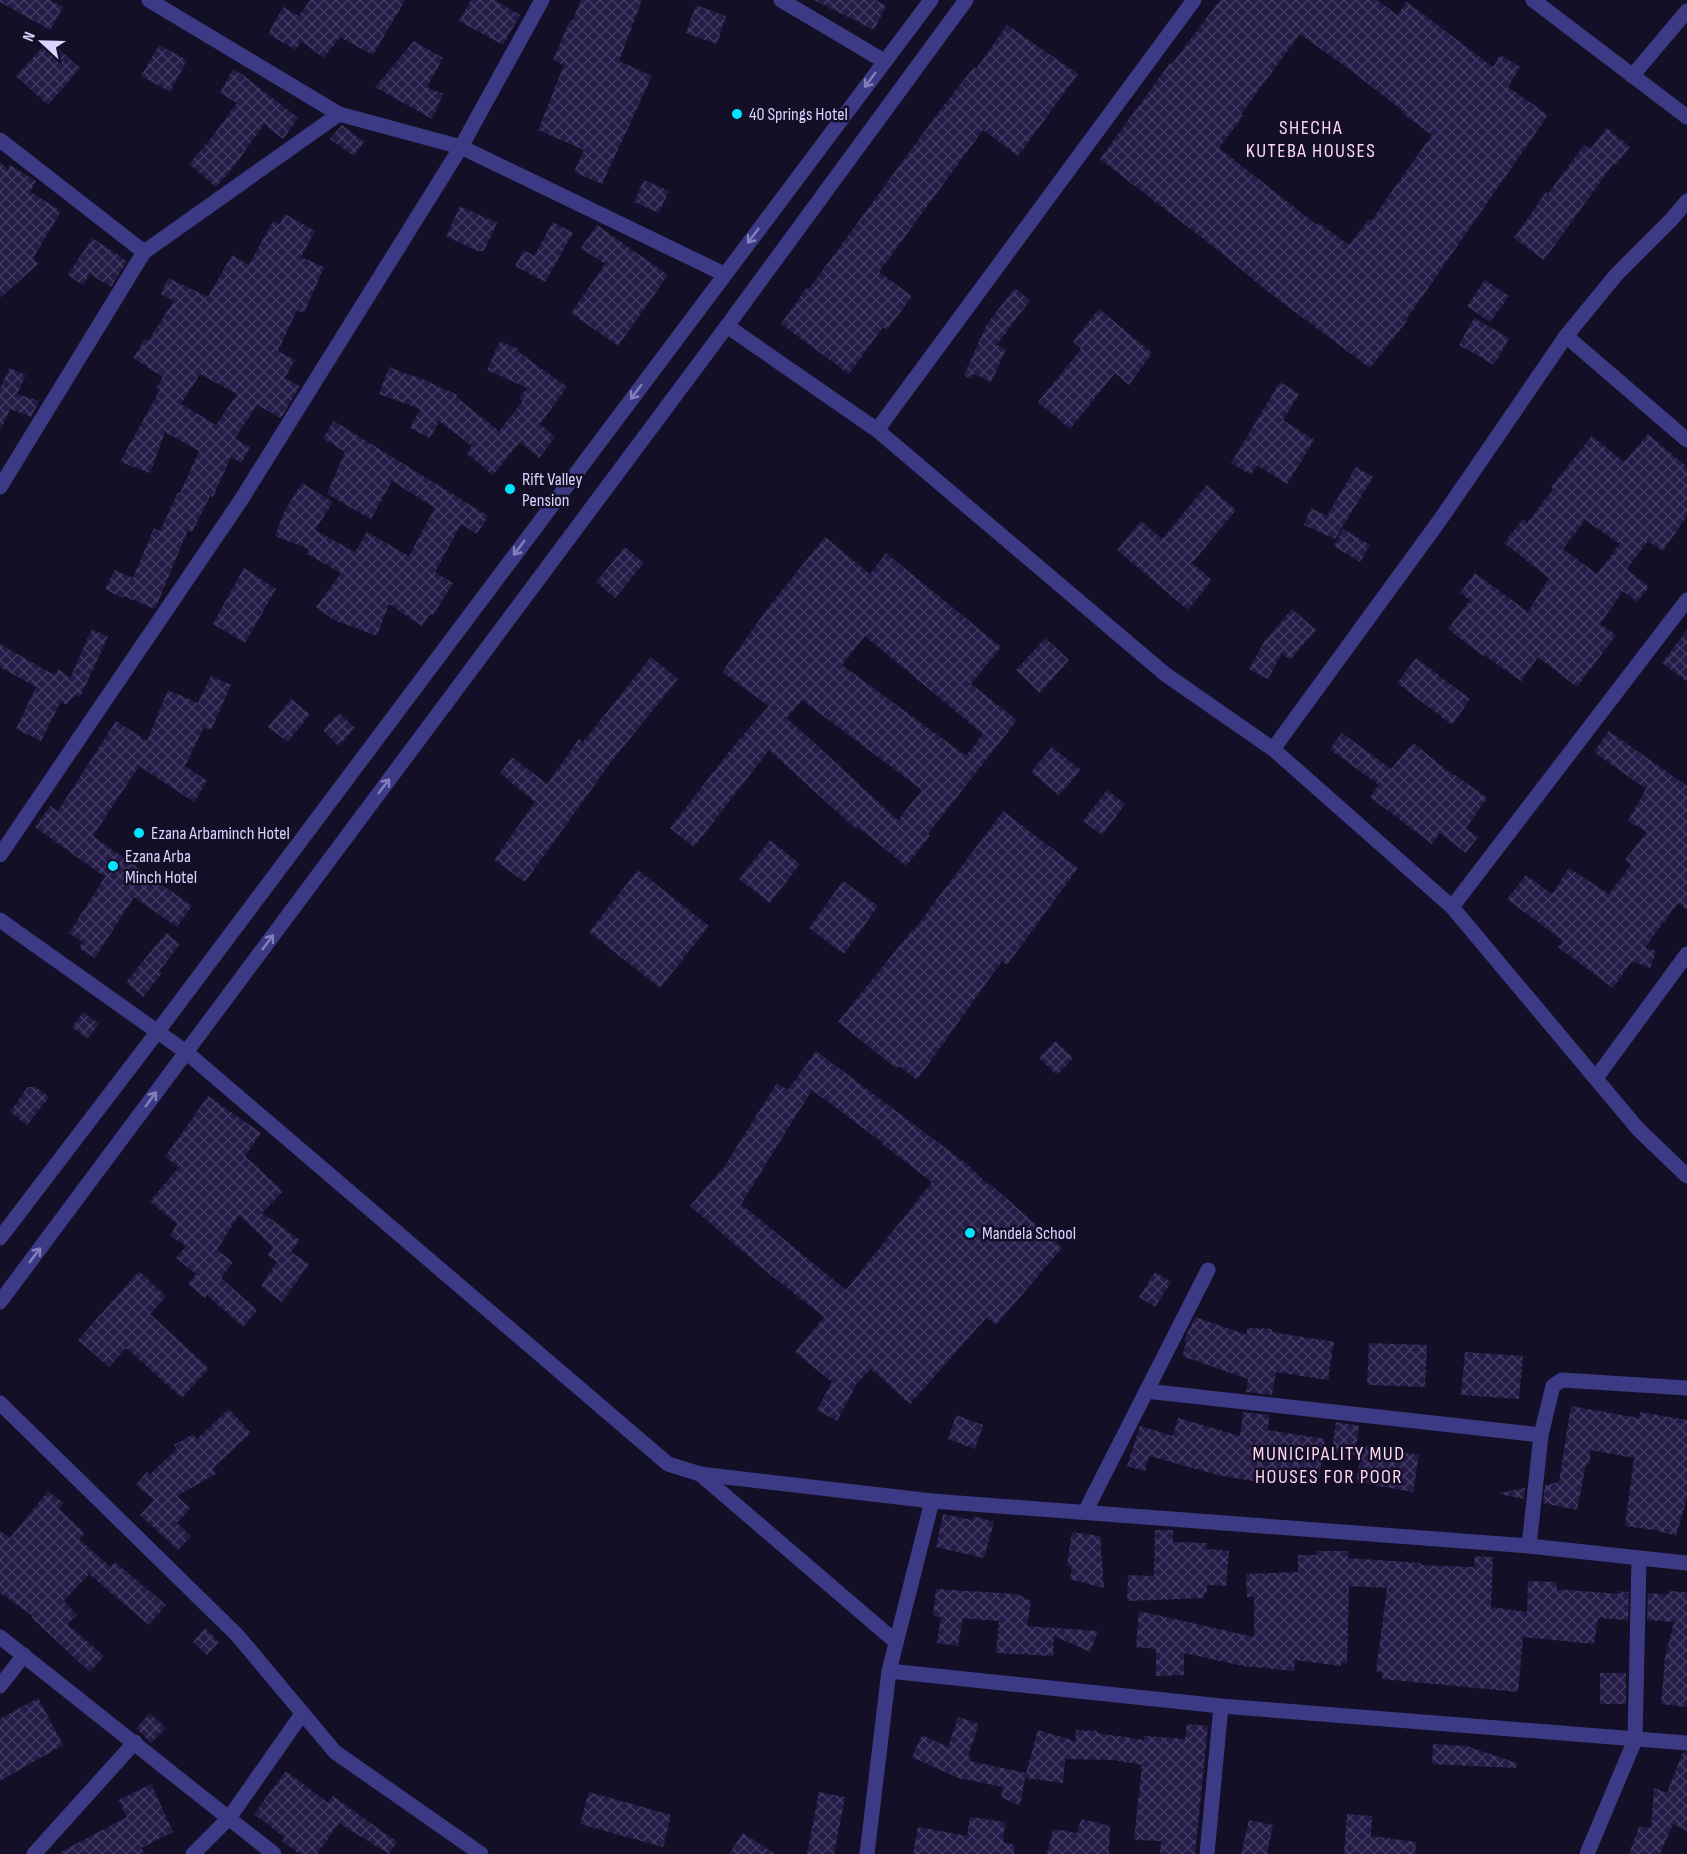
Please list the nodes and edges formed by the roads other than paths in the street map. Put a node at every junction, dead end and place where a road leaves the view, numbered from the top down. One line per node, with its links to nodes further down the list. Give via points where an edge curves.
1 (149, 0): 11 (street)
2 (542, 0): 14 (street)
3 (781, 0): 9 (street)
4 (931, 0): 9 (street)
5 (966, 0): 18 (street)
6 (1194, 0): 20 (street)
7 (1533, 0): 10 (street)
8 (1687, 11): 10 (street)
9 (884, 61): 17 (street, one-way to 17)
10 (1632, 76): 12 (street)
11 (339, 114): 14 (street); 16 (street)
12 (1687, 117)
13 (0, 140): 16 (street)
14 (461, 147): 17 (street); 25 (street, via 241,500)
15 (1687, 201): 19 (street, via 1616,275)
16 (144, 252): 22 (street)
17 (724, 274): 29 (street, one-way to 29)
18 (727, 326): 20 (street); 30 (street, one-way to 18)
19 (1566, 336): 21 (street); 24 (street, via 1440,520)
20 (877, 430): 24 (street, via 1165,674)
21 (1687, 440)
22 (0, 487)
23 (1687, 600): 26 (street)
24 (1273, 749): 26 (street)
25 (0, 855)
26 (1452, 907): 31 (street)
27 (0, 920): 29 (street)
28 (1687, 954): 31 (street)
29 (158, 1031): 30 (street); 33 (street)
30 (186, 1052): 35 (street, one-way to 30); 40 (street, via 668,1464)
31 (1596, 1078): 32 (street, via 1638,1129)
32 (1687, 1176)
33 (0, 1238)
34 (1208, 1270): 37 (street)
35 (0, 1302)
36 (1687, 1388): 39 (street, via 1562,1380 1553,1386)
37 (1146, 1391): 39 (street); 42 (street)
38 (0, 1403): 52 (street, via 237,1635)
39 (1541, 1435): 43 (street)
40 (700, 1474): 41 (street); 47 (street)
41 (932, 1501): 42 (street); 47 (street)
42 (1085, 1512): 43 (street)
43 (1529, 1546): 44 (street)
44 (1639, 1559): 45 (street); 53 (street)
45 (1687, 1563)
46 (0, 1637): 48 (street)
47 (896, 1642): 49 (street)
48 (24, 1655): 50 (street); 54 (street)
49 (889, 1671): 51 (street); 61 (street)
50 (0, 1686)
51 (1221, 1706): 53 (street); 62 (street)
52 (303, 1714): 56 (street); 60 (street, via 334,1752)
53 (1635, 1740): 55 (street); 63 (street)
54 (135, 1742): 56 (street); 57 (street)
55 (1687, 1743)
56 (229, 1818): 58 (street); 59 (street)
57 (34, 1854)
58 (193, 1854)
59 (274, 1854)
60 (481, 1854)
61 (867, 1854)
62 (1207, 1854)
63 (1587, 1854)

